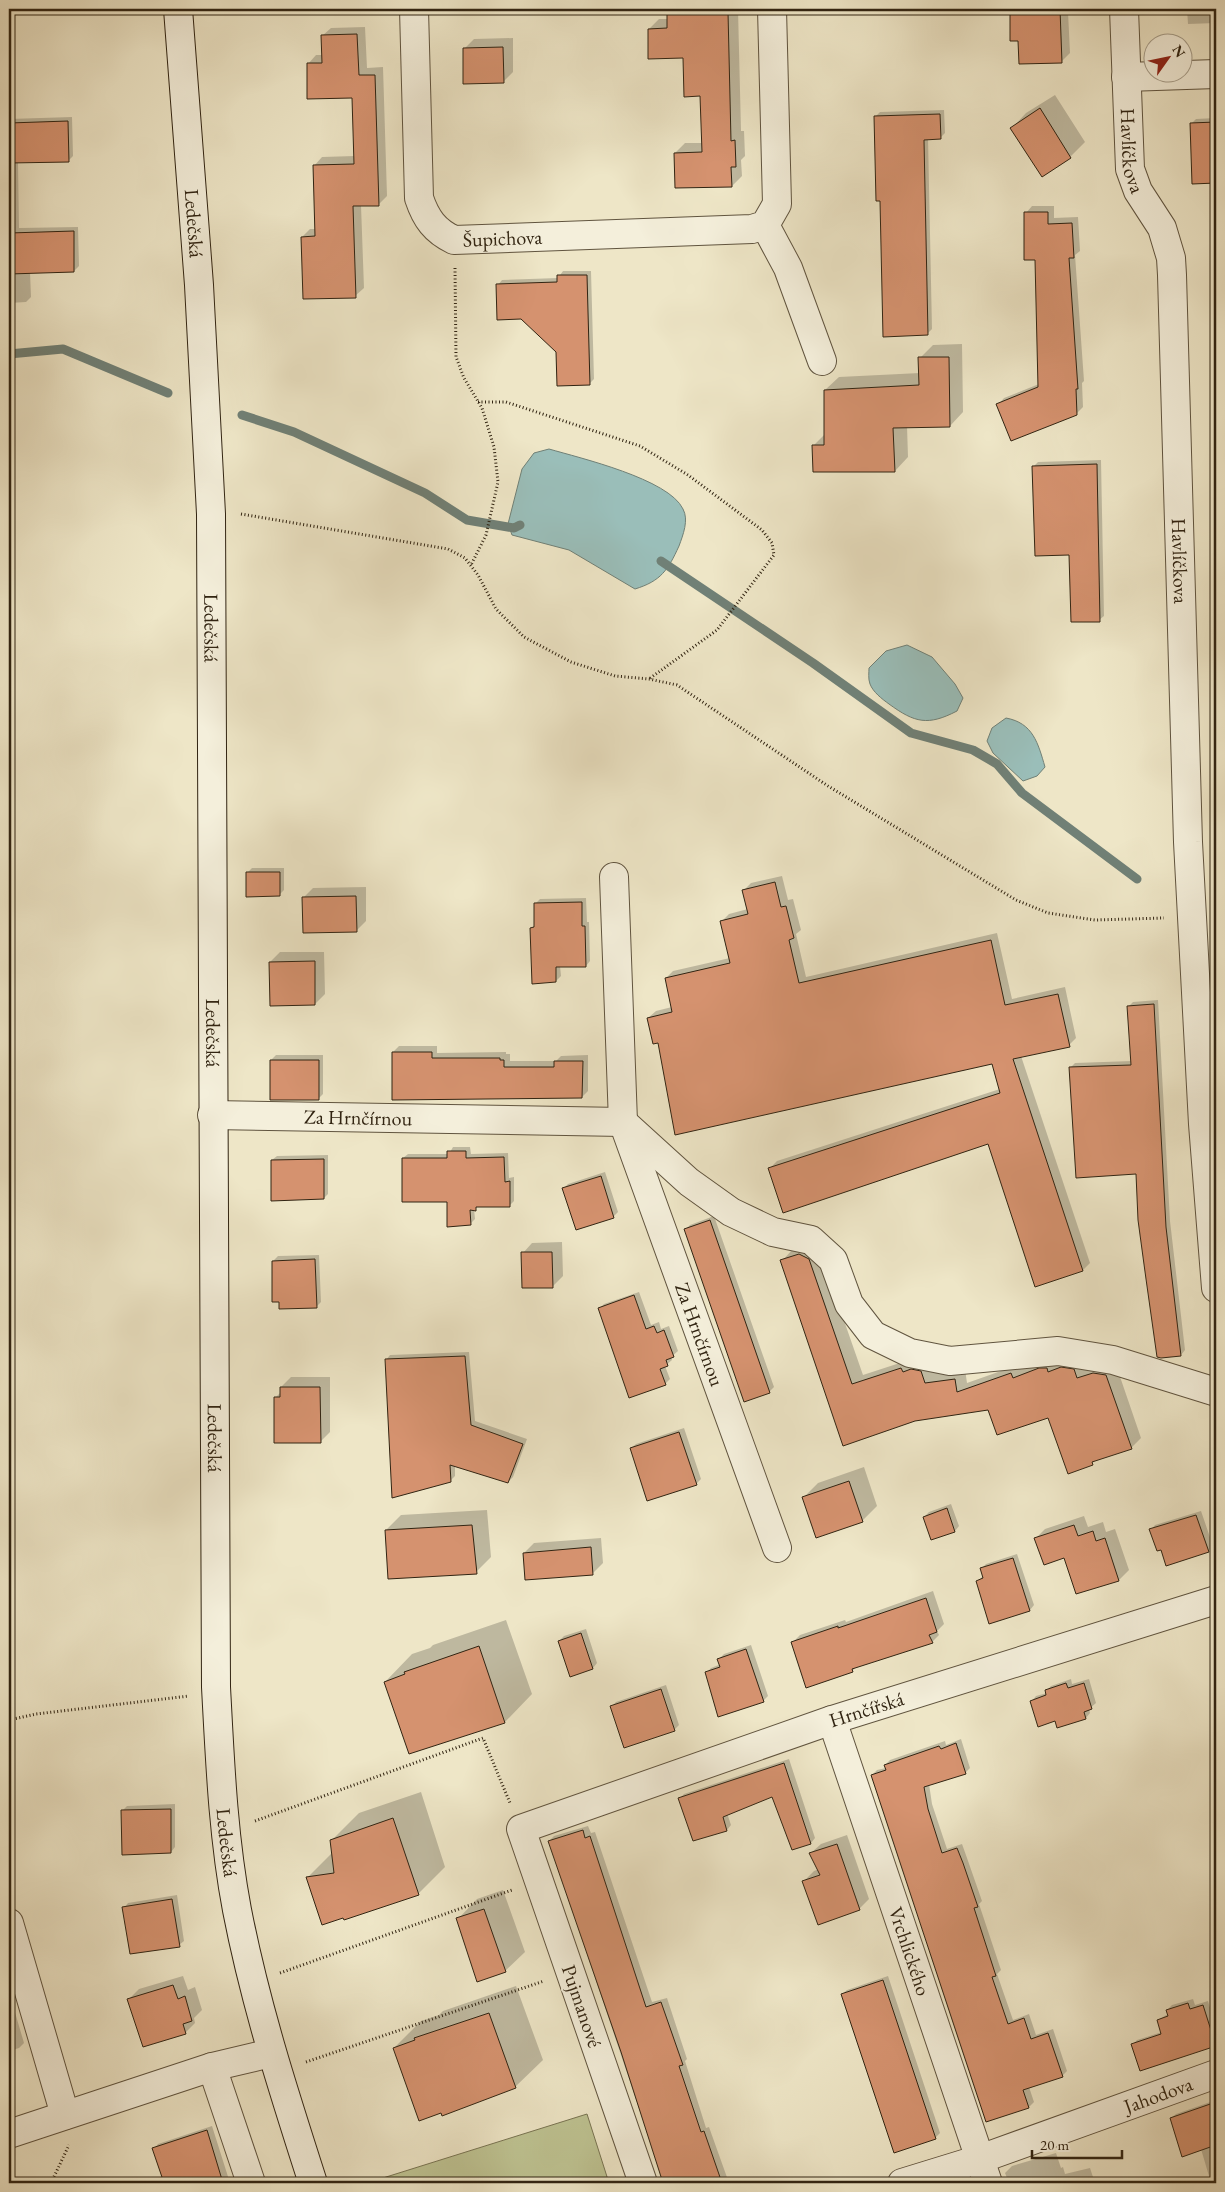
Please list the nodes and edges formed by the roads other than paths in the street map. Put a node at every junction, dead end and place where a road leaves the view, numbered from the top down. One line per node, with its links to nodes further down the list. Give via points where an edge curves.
1 (178, 9): 10 (street, Ledečská, via 199,285 211,514)
2 (414, 9): 7 (street, Šupichova, via 419,198 424,213 442,234 454,240 752,229)
3 (772, 9): 7 (street, via 777,204)
4 (1124, 9): 6 (street, Havlíčkova)
5 (1216, 74): 6 (street)
6 (1126, 77): 12 (street, Havlíčkova, via 1130,168 1138,191 1162,228 1171,258 1188,842)
7 (765, 225): 8 (street, via 788,268)
8 (822, 361)
9 (614, 878): 11 (street, Za Hrnčírnou)
10 (212, 1115): 11 (street, Za Hrnčírnou); 20 (street, Ledečská, via 216,1687 222,1804 238,1910)
11 (623, 1122): 14 (street, via 689,1182 731,1212 773,1232 811,1240 833,1260 849,1304 873,1335 910,1353 950,1361 1058,1351 1113,1360); 15 (street, Za Hrnčírnou)
12 (1210, 1124): 13 (street, Havlíčkova)
13 (1216, 1288)
14 (1216, 1392)
15 (777, 1548)
16 (1216, 1600): 17 (street, Hrnčířská)
17 (832, 1720): 18 (street, Hrnčířská); 25 (street, Vrchlického)
18 (521, 1829): 28 (street, Pujmanové)
19 (9, 1923): 23 (street)
20 (274, 2062): 21 (street); 27 (street, Ledečská)
21 (212, 2067): 23 (street); 26 (street)
22 (1216, 2074): 25 (street, Jahodova)
23 (65, 2115): 24 (street)
24 (9, 2134)
25 (984, 2171): 29 (street, Jahodova)
26 (251, 2183)
27 (313, 2183)
28 (643, 2183)
29 (902, 2183)

